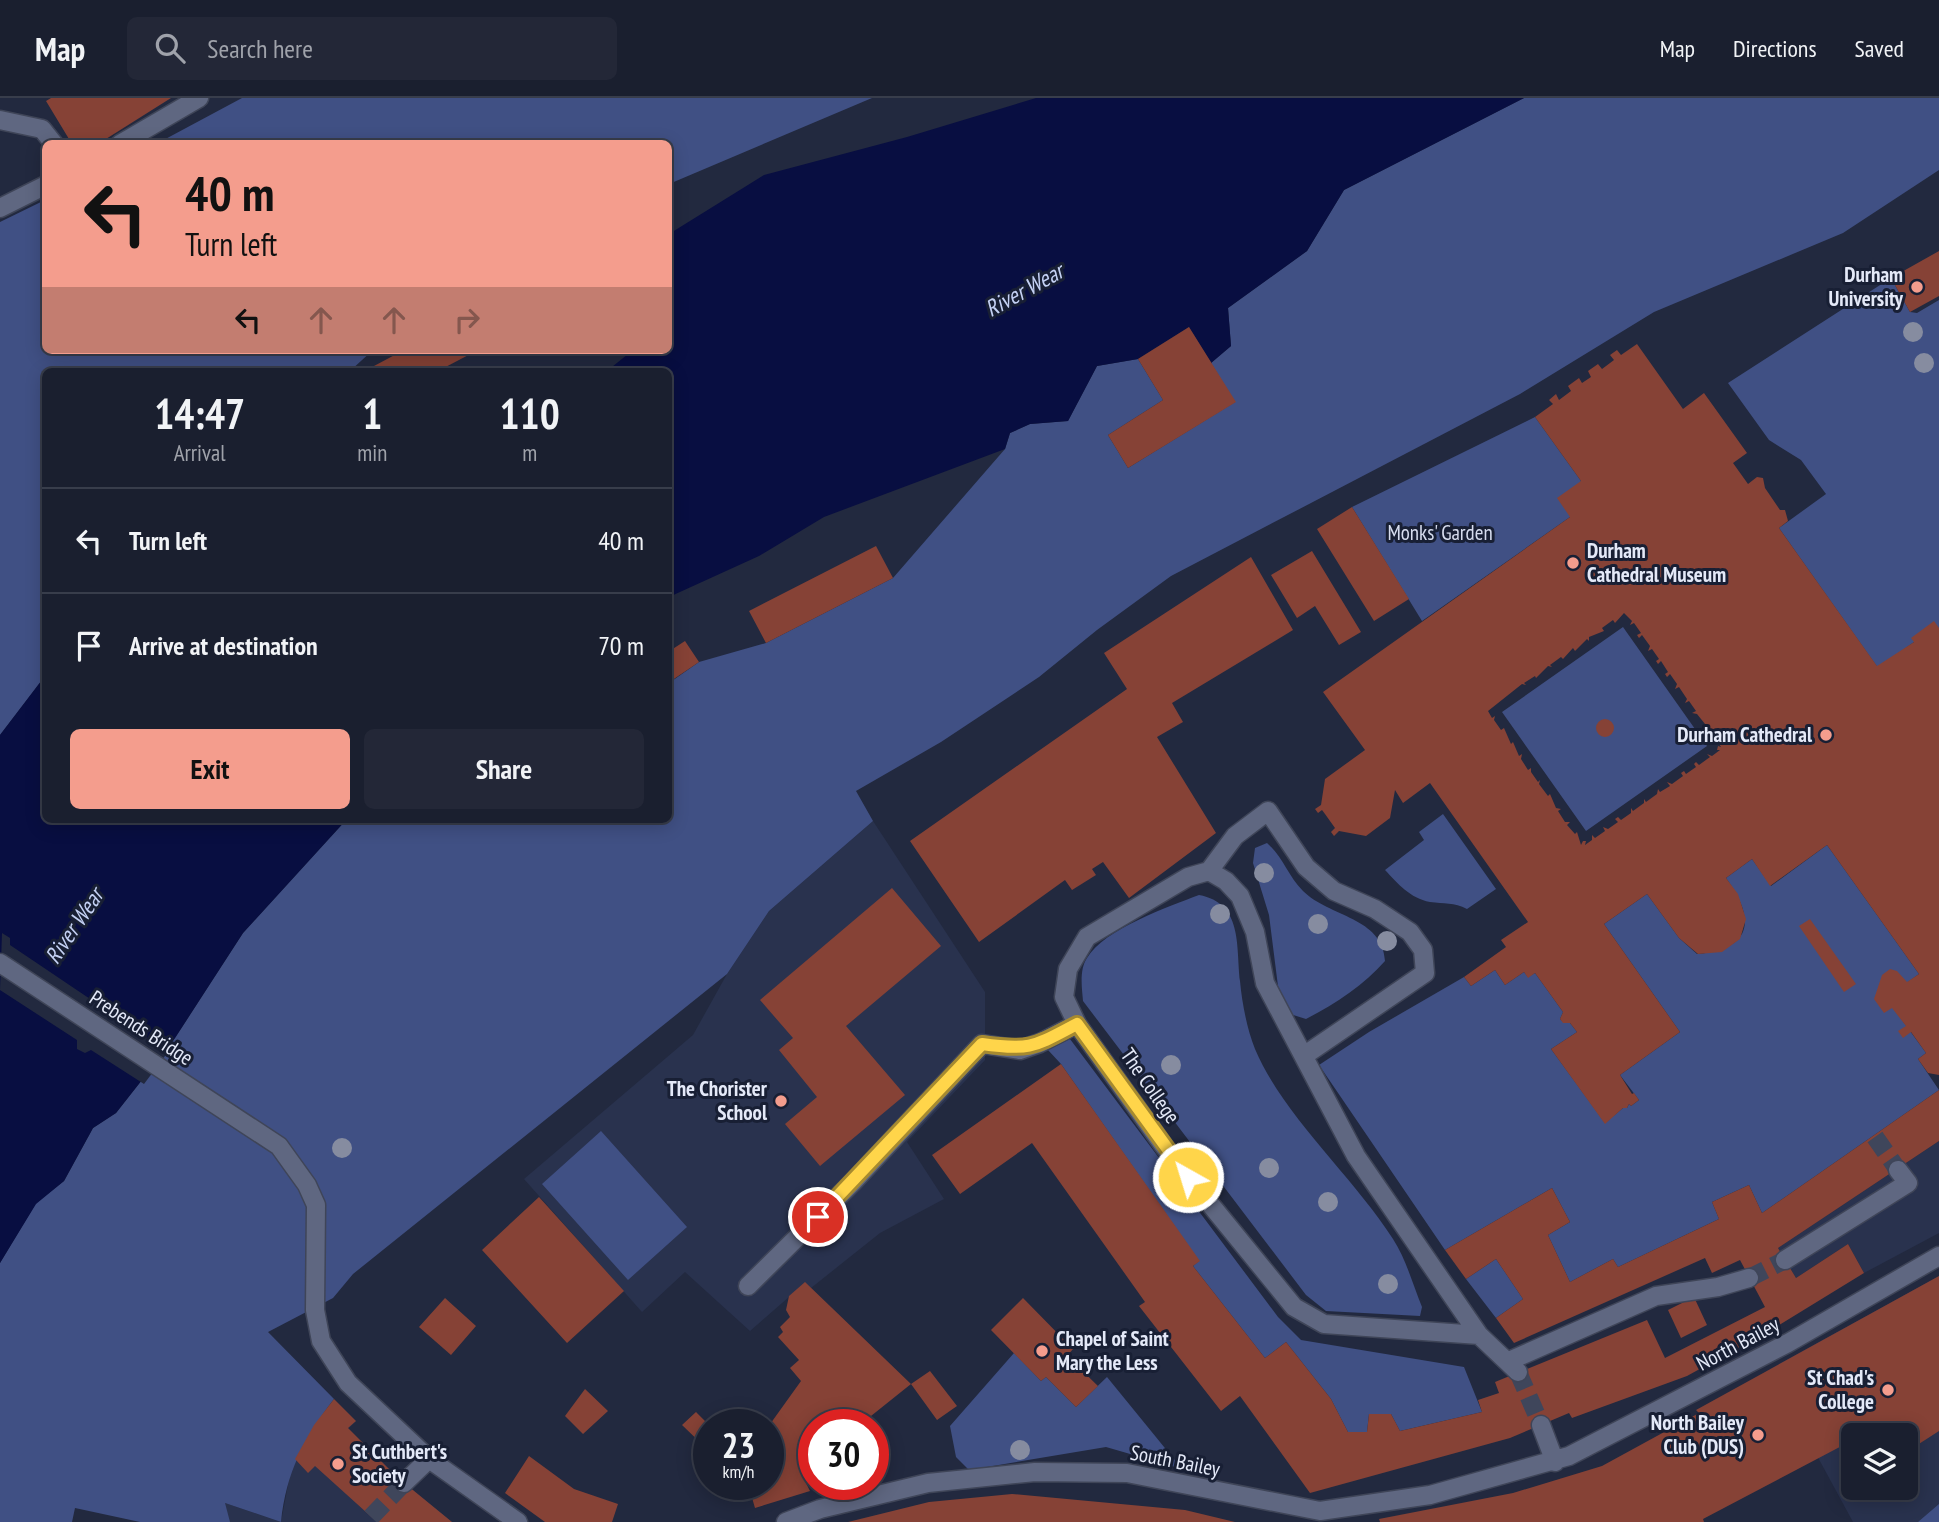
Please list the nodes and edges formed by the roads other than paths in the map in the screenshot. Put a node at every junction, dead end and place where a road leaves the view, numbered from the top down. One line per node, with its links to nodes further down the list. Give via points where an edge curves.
1 (199, 98): 4 (street)
2 (0, 120): 3 (street, via 42,129)
3 (51, 140)
4 (128, 140)
5 (42, 187): 6 (street)
6 (0, 208)
7 (1209, 871): 9 (street, The College, via 1188,877 1087,937 1068,970 1064,997); 10 (street, via 1240,896 1255,932 1265,984); 10 (street, via 1235,836 1268,811 1306,867 1334,891 1375,909 1410,932 1423,950 1425,974)
8 (0, 963): 18 (street, Prebends Bridge, via 279,1146 292,1160 316,1205 315,1310 321,1341 348,1383)
9 (1077, 1024): 15 (street, via 1020,1049 982,1044); 16 (street, The College, via 1171,1156 1294,1307 1324,1324)
10 (1305, 1055): 16 (street, via 1356,1156)
11 (1898, 1170): 13 (street, via 1908,1183)
12 (1939, 1256): 19 (street, North Bailey, via 1661,1411)
13 (1785, 1260)
14 (1749, 1278): 16 (street, via 1656,1296 1514,1367)
15 (748, 1286)
16 (1479, 1335)
17 (1541, 1425): 19 (street)
18 (429, 1459): 20 (street); 21 (street)
19 (1555, 1462): 22 (street, South Bailey, via 1430,1495 1320,1511 1127,1473 1035,1472 928,1483 820,1509)
20 (404, 1483)
21 (518, 1522)
22 (786, 1522)

